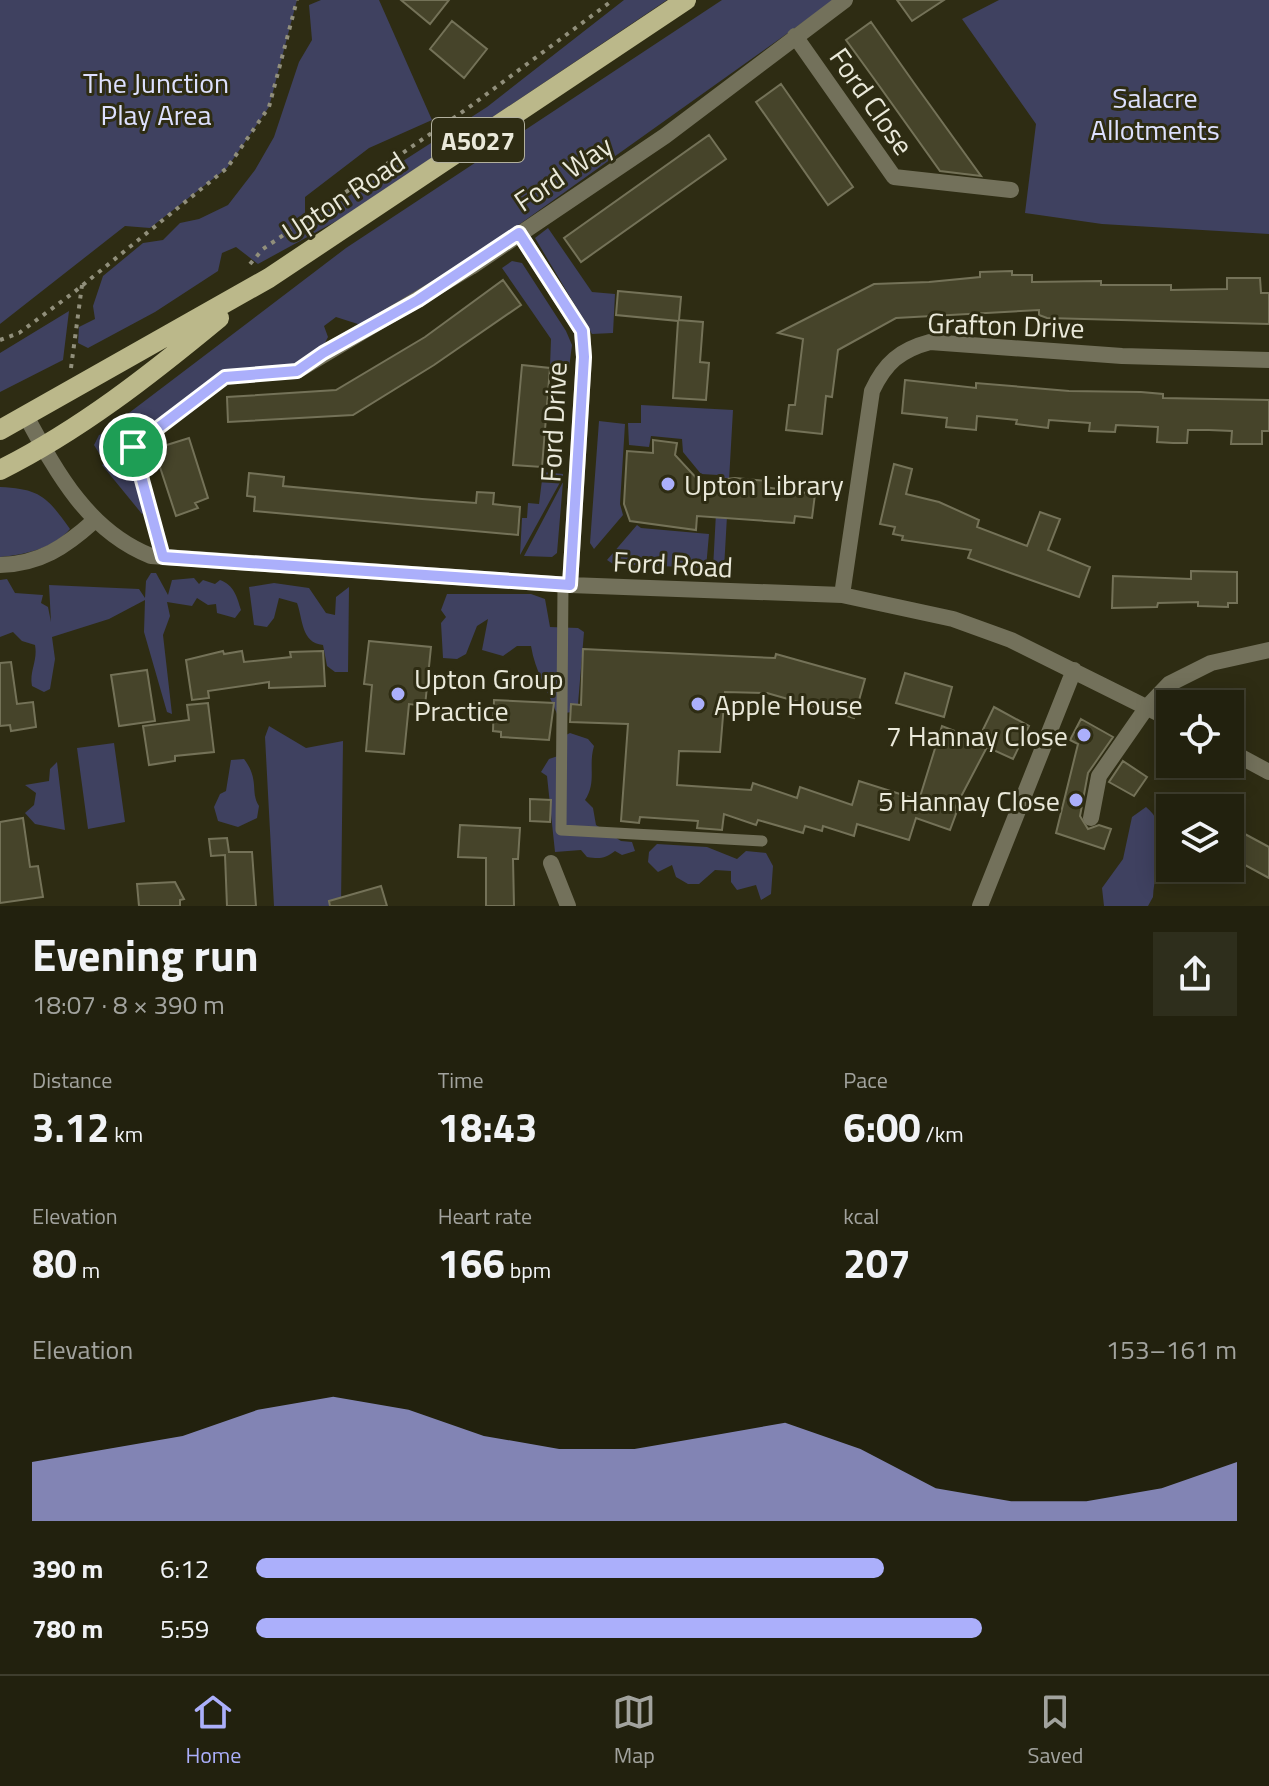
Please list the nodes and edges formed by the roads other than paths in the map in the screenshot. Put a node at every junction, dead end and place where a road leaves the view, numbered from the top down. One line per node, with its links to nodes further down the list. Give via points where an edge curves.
1 (686, 0): 6 (main road, Upton Road / A5027)
2 (845, 0): 3 (street, Ford Way)
3 (795, 36): 4 (street, Ford Close, via 894,177); 5 (street, Ford Way, via 676,127)
4 (1011, 190)
5 (519, 233): 8 (street, Ford Way); 15 (street, Ford Drive, via 582,331)
6 (269, 278): 9 (main road, Upton Road / A5027); 11 (main road, Upton Road / A5027, via 140,383)
7 (1269, 360): 16 (street, Grafton Drive, via 930,342 911,347 887,365 872,391)
8 (297, 371)
9 (26, 416): 10 (main road, Upton Road / A5027); 11 (street, Ford Road)
10 (0, 430)
11 (43, 448): 12 (main road, Upton Road / A5027); 13 (street, Ford Road)
12 (0, 470)
13 (94, 521): 14 (street, via 64,548 25,564); 15 (street, Ford Road, via 137,550 163,557)
14 (0, 565)
15 (566, 585): 16 (street, Ford Road); 24 (lane, via 561,830)
16 (842, 595): 18 (street, Ford Road, via 953,619)
17 (1269, 650): 19 (street, via 1189,671)
18 (1074, 670): 19 (street, Ford Road); 27 (street)
19 (1147, 707): 20 (street, Ford Road); 23 (street, via 1099,776)
20 (1156, 712)
21 (1244, 759): 22 (street)
22 (1269, 772)
23 (1091, 818)
24 (762, 841)
25 (551, 863): 26 (street)
26 (568, 906)
27 (980, 906)

